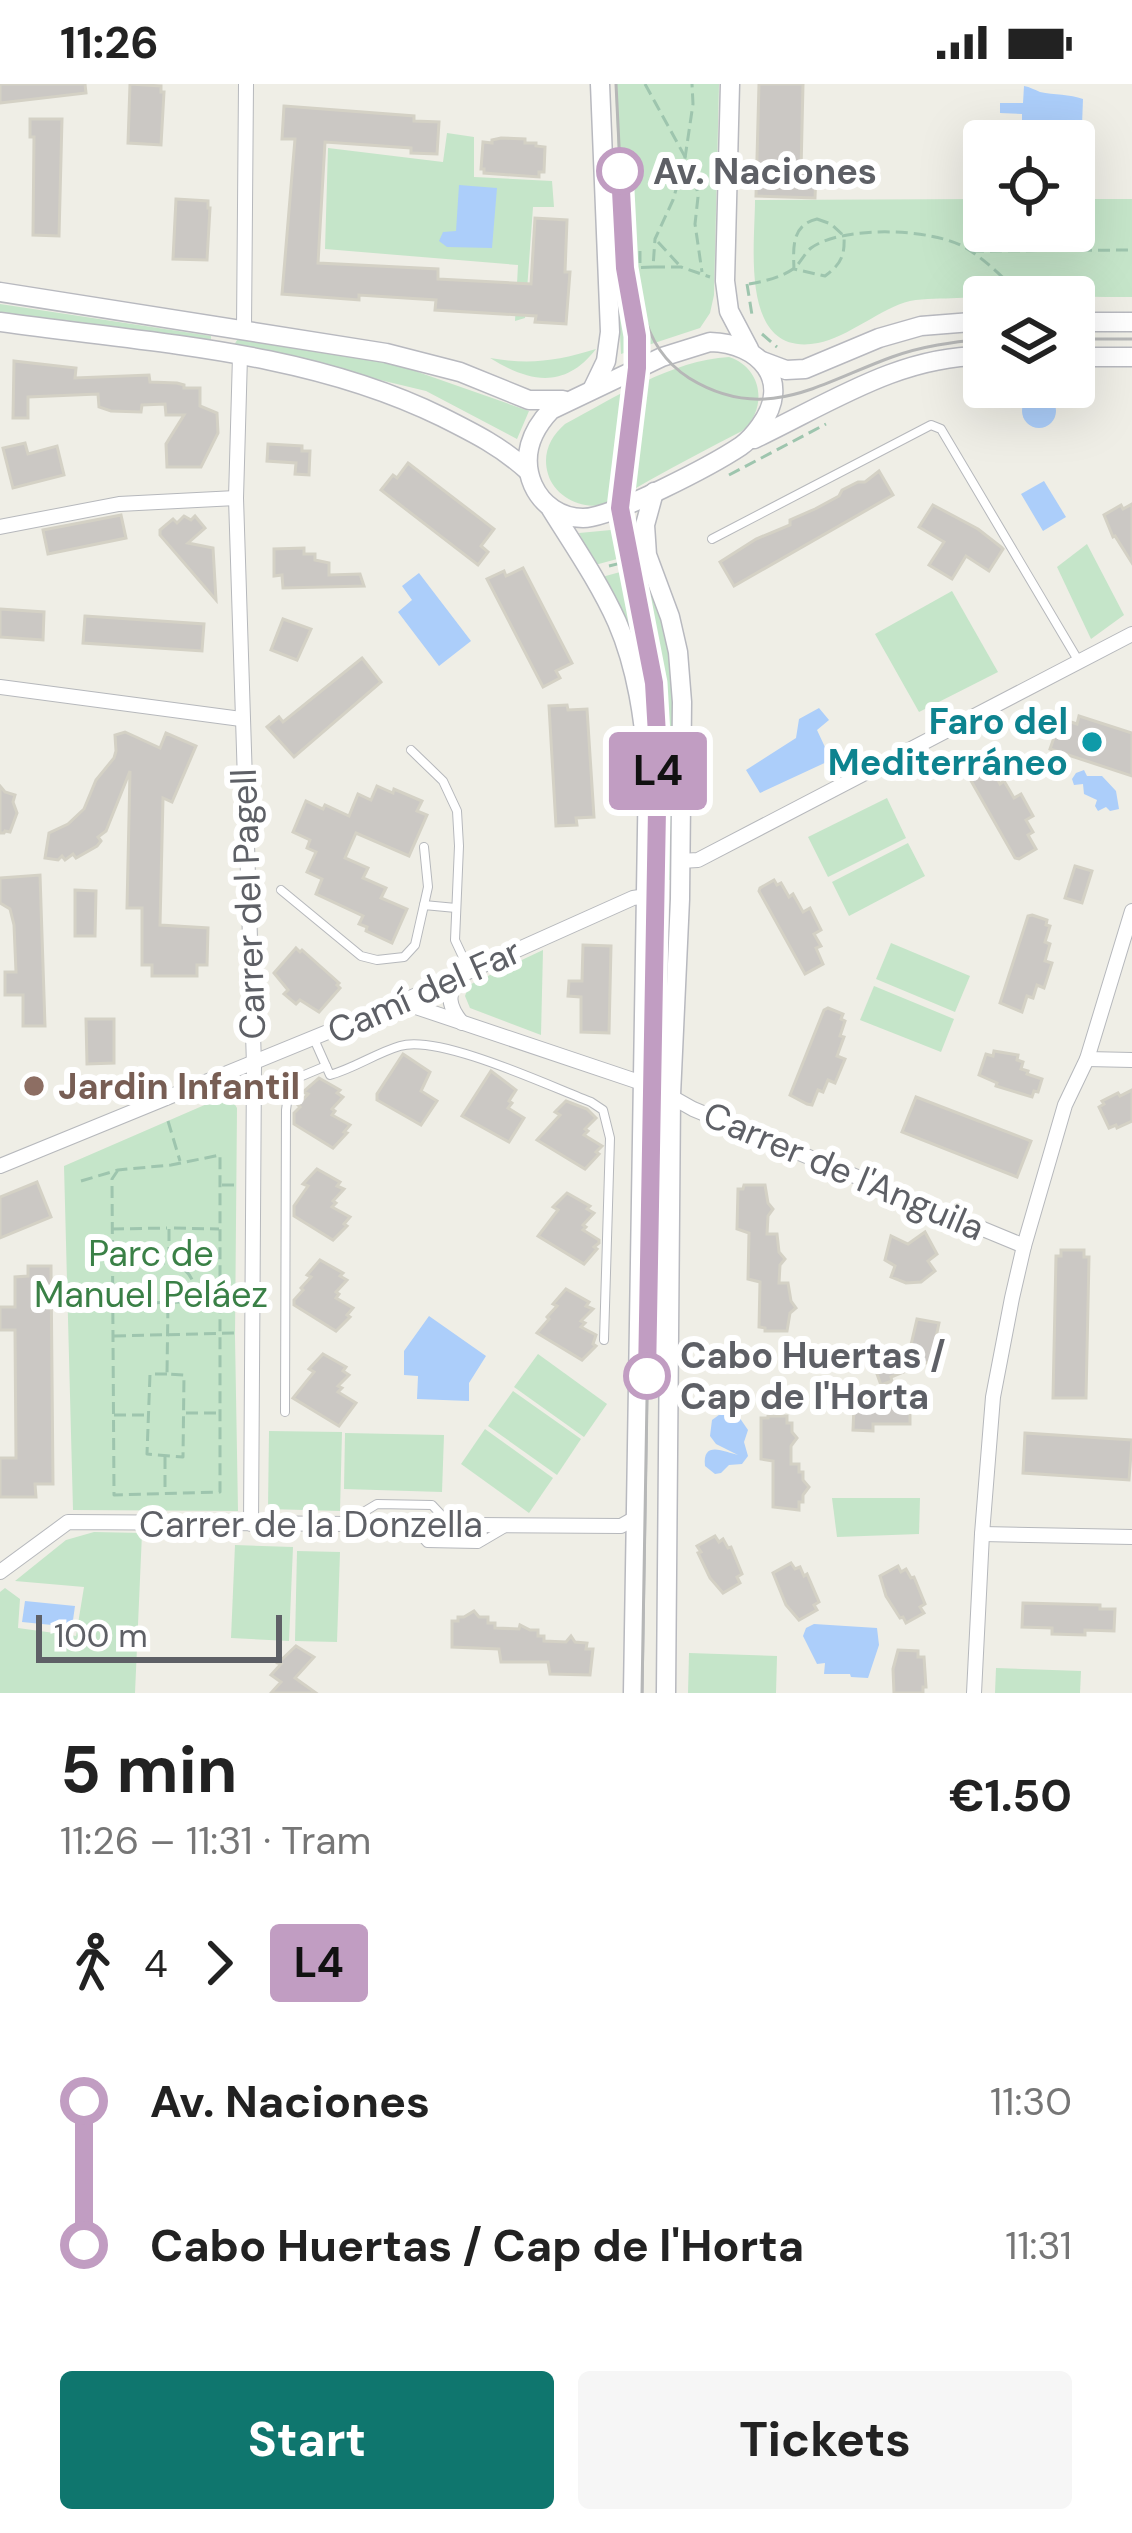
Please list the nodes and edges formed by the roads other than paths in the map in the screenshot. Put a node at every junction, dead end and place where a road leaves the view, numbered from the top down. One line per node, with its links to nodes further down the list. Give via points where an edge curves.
1 (246, 84): 9 (street)
2 (600, 84): 15 (street, via 610,332)
3 (730, 84): 10 (street, via 725,281 729,311)
4 (0, 292): 9 (street)
5 (0, 322): 11 (street)
6 (1095, 322): 7 (street)
7 (1132, 322)
8 (963, 323): 10 (street, via 880,338 805,369 786,370)
9 (244, 328): 16 (street, via 386,352 529,400)
10 (756, 355): 15 (street, via 730,342 689,346); 17 (street, via 772,400)
11 (240, 356): 18 (street, via 320,370 389,394 504,449); 20 (street, Carrer del Pagell)
12 (1095, 356): 14 (street)
13 (963, 357): 17 (street, via 880,377)
14 (1132, 357)
15 (593, 388): 16 (street)
16 (568, 400): 18 (street, via 540,421)
17 (745, 444): 19 (street)
18 (528, 471): 21 (street)
19 (654, 492): 21 (street, via 597,517); 30 (street, via 647,555 670,617 682,702)
20 (236, 498): 22 (street, via 119,504); 27 (street, Carrer del Pagell)
21 (550, 508): 32 (street, via 618,625 632,670 648,769)
22 (0, 526)
23 (712, 539): 25 (lane, via 931,425 941,429)
24 (1132, 634): 25 (street)
25 (1078, 662): 30 (street, via 698,860)
26 (0, 687): 27 (street)
27 (241, 718): 43 (street, Carrer del Pagell)
28 (411, 750): 34 (lane, via 443,781 457,811)
29 (424, 847): 33 (lane)
30 (680, 860): 36 (street)
31 (281, 890): 33 (lane, via 350,950 377,960 404,957 415,945)
32 (647, 896): 36 (street, via 667,907); 37 (street, Camí del Far); 45 (street)
33 (424, 904): 34 (lane)
34 (457, 908): 37 (lane)
35 (1132, 911): 41 (street)
36 (675, 958): 46 (street)
37 (464, 974): 38 (street, Camí del Far); 39 (street, via 449,1000)
38 (401, 1003): 39 (street, Carrer de l'Anguila); 40 (street, Camí del Far)
39 (462, 1023): 45 (street, Carrer de l'Anguila)
40 (314, 1039): 43 (street, Camí del Far); 44 (lane)
41 (1087, 1059): 42 (street); 48 (street, via 1065,1105)
42 (1132, 1060)
43 (254, 1065): 47 (street, Camí del Far); 52 (street, Carrer del Pagell)
44 (326, 1066): 49 (lane, via 330,1076 424,1042 603,1110 610,1138); 50 (lane, via 290,1081 286,1110)
45 (644, 1085): 46 (street, Carrer de l'Anguila); 51 (street)
46 (671, 1095): 48 (street, Carrer de l'Anguila); 61 (street)
47 (0, 1166)
48 (1024, 1246): 57 (street, via 993,1396)
49 (604, 1340)
50 (286, 1412)
51 (637, 1517): 56 (street, Carrer de la Donzella, via 621,1526); 60 (street)
52 (250, 1524): 53 (street, Carrer de la Donzella); 59 (street, Carrer de la Donzella, via 68,1522)
53 (343, 1525): 54 (street, Carrer de la Donzella); 55 (lane, via 377,1504 414,1504 432,1505)
54 (412, 1525): 55 (street, Carrer de la Donzella); 56 (lane, via 427,1543 478,1544)
55 (451, 1526): 56 (street, Carrer de la Donzella)
56 (508, 1526)
57 (982, 1534): 58 (street); 62 (street)
58 (1132, 1537)
59 (0, 1572)
60 (633, 1693)
61 (666, 1693)
62 (974, 1693)

